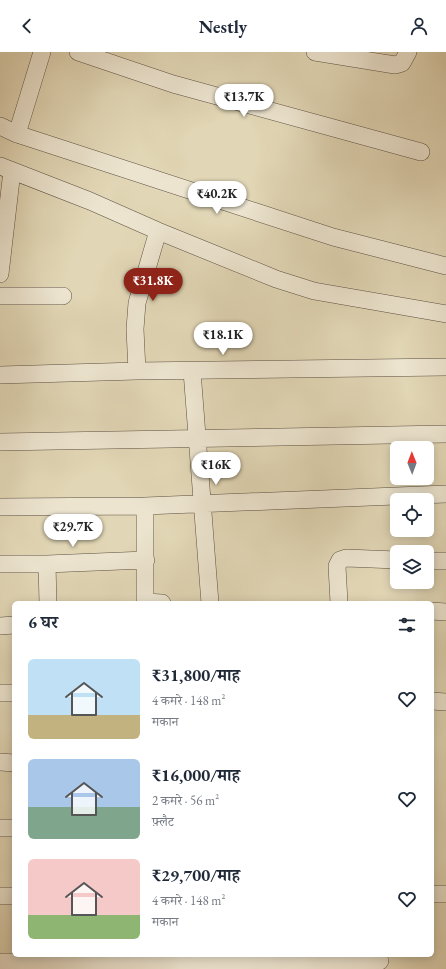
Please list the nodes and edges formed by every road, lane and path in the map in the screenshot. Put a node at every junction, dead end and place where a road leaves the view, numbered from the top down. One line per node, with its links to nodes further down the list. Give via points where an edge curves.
1 (42, 52): 6 (street)
2 (78, 52): 7 (street, via 173,84)
3 (315, 52): 4 (street, via 395,65 402,63)
4 (408, 52)
5 (0, 126): 6 (street)
6 (17, 134): 10 (street, via 333,238)
7 (421, 152)
8 (6, 168): 9 (street); 11 (street)
9 (158, 231): 14 (street, via 276,279 314,291); 17 (street, via 137,303)
10 (446, 266)
11 (0, 274)
12 (0, 296): 13 (street)
13 (63, 296)
14 (446, 314)
15 (446, 367): 16 (street)
16 (192, 371): 17 (street); 20 (street)
17 (137, 372): 18 (street)
18 (0, 375)
19 (446, 434): 20 (street)
20 (198, 439): 21 (street); 23 (street)
21 (0, 442)
22 (446, 494): 23 (street)
23 (203, 503): 24 (street); 34 (street)
24 (146, 506): 25 (street); 26 (street)
25 (0, 507)
26 (146, 560): 31 (street); 33 (street)
27 (390, 560): 35 (street, via 340,560 337,566)
28 (434, 561): 29 (street)
29 (446, 562)
30 (0, 564): 31 (street)
31 (46, 564): 32 (street)
32 (48, 601)
33 (150, 601)
34 (210, 601)
35 (339, 601)
36 (434, 611): 37 (street)
37 (446, 612)
38 (0, 626): 39 (street)
39 (12, 626)
40 (0, 693): 41 (street)
41 (12, 693)
42 (434, 701): 43 (street)
43 (446, 702)
44 (0, 762): 45 (street)
45 (12, 763)
46 (0, 828): 47 (street)
47 (12, 828)
48 (0, 896): 49 (street)
49 (12, 896)
50 (227, 958): 52 (street); 53 (street)
51 (0, 962): 52 (street)
52 (158, 962)
53 (379, 962)

